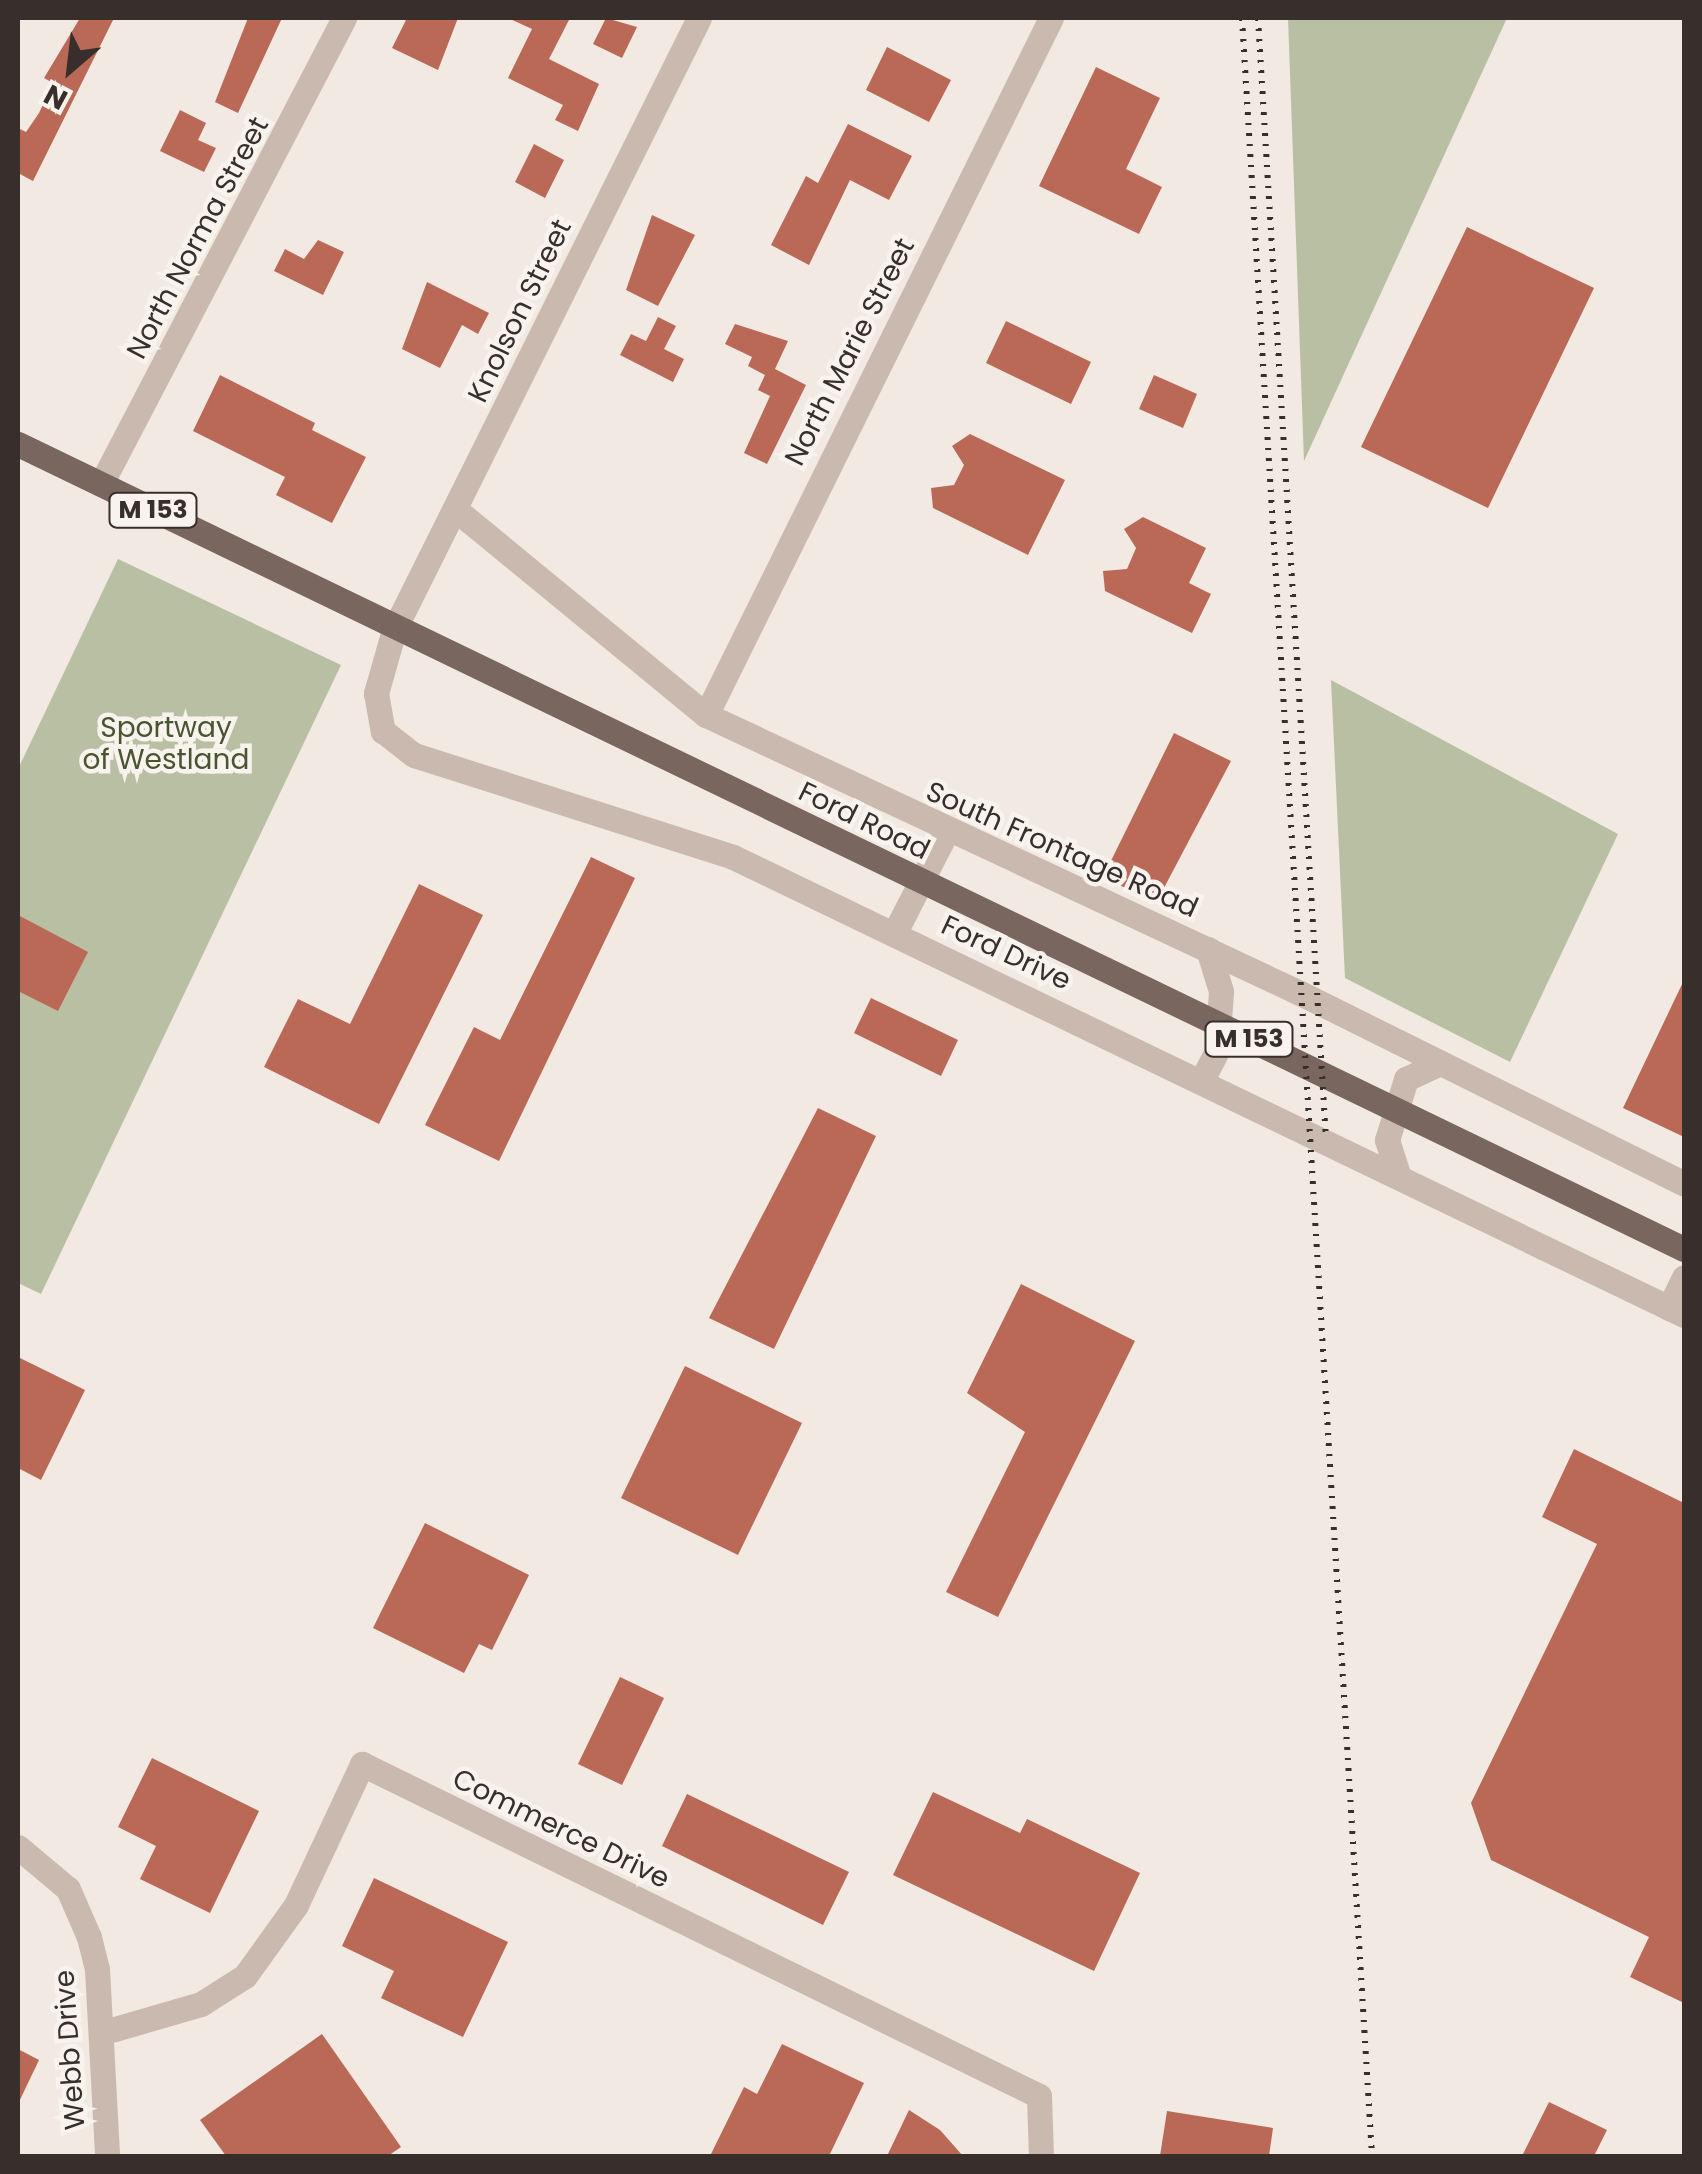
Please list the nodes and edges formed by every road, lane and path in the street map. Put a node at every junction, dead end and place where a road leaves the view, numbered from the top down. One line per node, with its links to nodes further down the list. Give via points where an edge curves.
1 (344, 18): 5 (street, North Norma Street)
2 (699, 18): 6 (street, Knolson Street)
3 (1051, 18): 8 (street, North Marie Street)
4 (18, 444): 5 (main road, Ford Road / M 153)
5 (101, 484): 7 (main road, Ford Road / M 153)
6 (456, 509): 7 (street, Knolson Street); 8 (street, South Frontage Road)
7 (394, 630): 10 (street, Ford Drive, via 375,710 383,731 403,750 734,857); 16 (main road, Ford Road / M 153)
8 (706, 715): 9 (street, South Frontage Road)
9 (947, 831): 10 (street); 11 (street, South Frontage Road)
10 (894, 934): 13 (street, Ford Drive)
11 (1208, 950): 12 (street, South Frontage Road); 13 (street, via 1220,990 1217,1050)
12 (1440, 1063): 14 (street, via 1406,1079 1387,1140); 15 (street, South Frontage Road)
13 (1202, 1080): 14 (street, Ford Drive)
14 (1399, 1177): 18 (street, Ford Drive)
15 (1684, 1184)
16 (1684, 1249)
17 (1684, 1277): 18 (street)
18 (1677, 1311)
19 (18, 1848): 20 (street, Webb Drive, via 68,1889 80,1914 97,1969)
20 (101, 2033): 21 (street, Webb Drive); 22 (street, Commerce Drive, via 201,2004 245,1976 296,1905 362,1764 1039,2096)
21 (107, 2156)
22 (1040, 2156)

